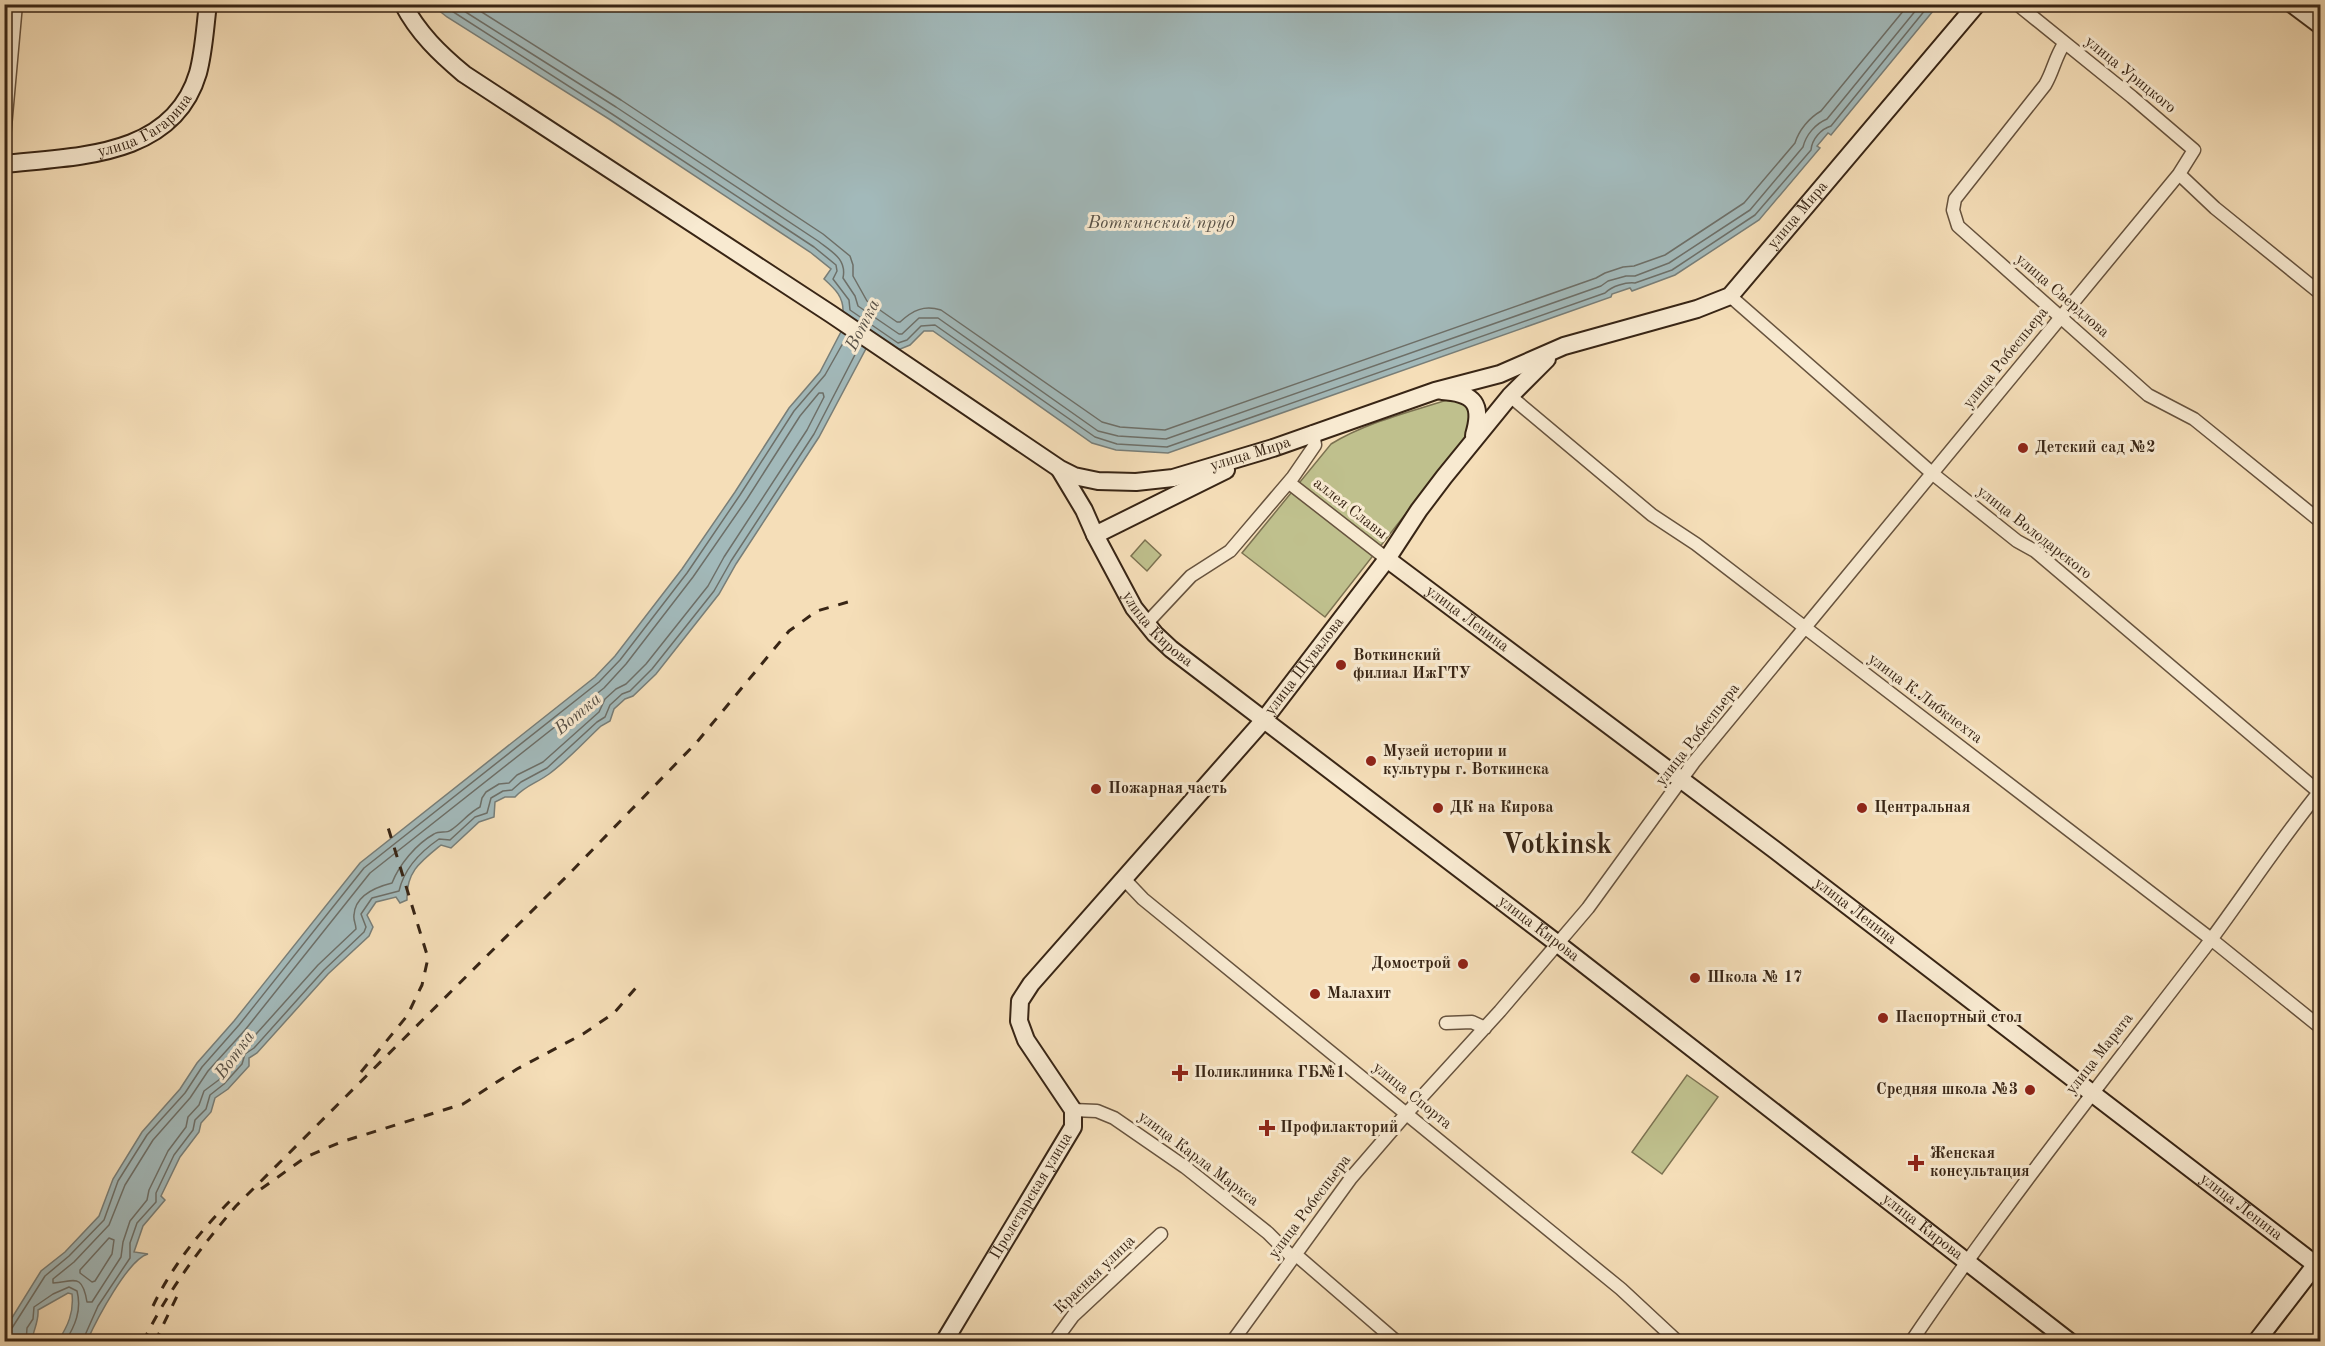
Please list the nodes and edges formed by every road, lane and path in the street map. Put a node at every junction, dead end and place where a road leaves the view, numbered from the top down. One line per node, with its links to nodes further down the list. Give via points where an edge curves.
1 (16, 4): 9 (street)
2 (208, 4): 11 (main road, улица Гагарина, via 198,73 189,93 163,126 120,148)
3 (403, 4): 22 (main road, via 434,48 464,74)
4 (1977, 4): 14 (main road, улица Мира)
5 (2017, 4): 8 (street, улица Урицкого)
6 (2292, 4): 7 (main road)
7 (2320, 26)
8 (2064, 44): 10 (street, улица Урицкого); 15 (street, улица Свердлова, via 2045,86 1961,190 1953,210 1965,235)
9 (4, 138)
10 (2194, 150): 12 (street, улица Робеспьера)
11 (4, 164)
12 (2179, 174): 13 (street); 15 (street, улица Робеспьера)
13 (2320, 293)
14 (1730, 296): 16 (main road, улица Мира); 23 (street, улица Володарского)
15 (2062, 317): 23 (street, улица Робеспьера); 25 (street, улица Свердлова, via 2148,395 2194,419)
16 (1564, 346): 17 (main road, улица Мира, via 1500,374); 18 (main road, улица Мира)
17 (1435, 391): 19 (main road, улица Мира); 20 (main road, улица Мира, via 1456,392 1473,400 1479,418)
18 (1510, 396): 20 (main road, улица Мира); 29 (street, улица К.Либкнехта, via 1652,515)
19 (1313, 432): 21 (main road, улица Мира); 28 (street, via 1315,445 1293,477 1230,551 1191,576)
20 (1473, 440): 27 (main road, улица Шувалова)
21 (1273, 448): 22 (main road, улица Мира, via 1155,481 1098,481); 26 (main road)
22 (1060, 469): 26 (main road, улица Кирова)
23 (1933, 474): 29 (street, улица Робеспьера); 32 (street, улица Володарского, via 2035,551)
24 (1292, 485): 27 (street, аллея Славы)
25 (2320, 521)
26 (1095, 535): 28 (main road, улица Кирова)
27 (1387, 559): 30 (main road, улица Шувалова); 31 (main road, улица Ленина)
28 (1146, 624): 30 (main road, улица Кирова, via 1171,649)
29 (1805, 628): 31 (street, улица Робеспьера); 34 (street, улица К.Либкнехта)
30 (1263, 721): 33 (main road, улица Шувалова); 35 (main road, улица Кирова)
31 (1681, 780): 35 (street, улица Робеспьера); 39 (main road, улица Ленина)
32 (2320, 792): 34 (street, улица Марата)
33 (1124, 879): 40 (main road, Пролетарская улица, via 1030,984 1020,1001 1019,1021 1026,1040); 41 (street, улица Спорта, via 1143,899)
34 (2211, 939): 37 (street, улица К.Либкнехта); 39 (street, улица Марата)
35 (1558, 944): 38 (street, улица Робеспьера); 44 (main road, улица Кирова)
36 (1446, 1023): 38 (street, via 1472,1022)
37 (2320, 1027)
38 (1485, 1028): 41 (street, улица Робеспьера)
39 (2091, 1092): 44 (street, улица Марата); 45 (main road, улица Ленина)
40 (1073, 1110): 43 (street, улица Карла Маркса, via 1097,1111 1114,1118 1185,1167); 46 (main road, Пролетарская улица, via 1071,1131)
41 (1407, 1113): 43 (street, улица Робеспьера, via 1351,1178); 50 (street, улица Спорта, via 1621,1289)
42 (1161, 1234): 47 (street, Красная улица, via 1073,1316)
43 (1293, 1256): 48 (street, улица Робеспьера); 49 (street, улица Карла Маркса)
44 (1965, 1260): 51 (street, улица Марата); 52 (main road, улица Кирова)
45 (2319, 1264): 53 (main road)
46 (944, 1341)
47 (1054, 1341)
48 (1232, 1341)
49 (1397, 1341)
50 (1678, 1341)
51 (1911, 1341)
52 (2070, 1341)
53 (2256, 1341)

